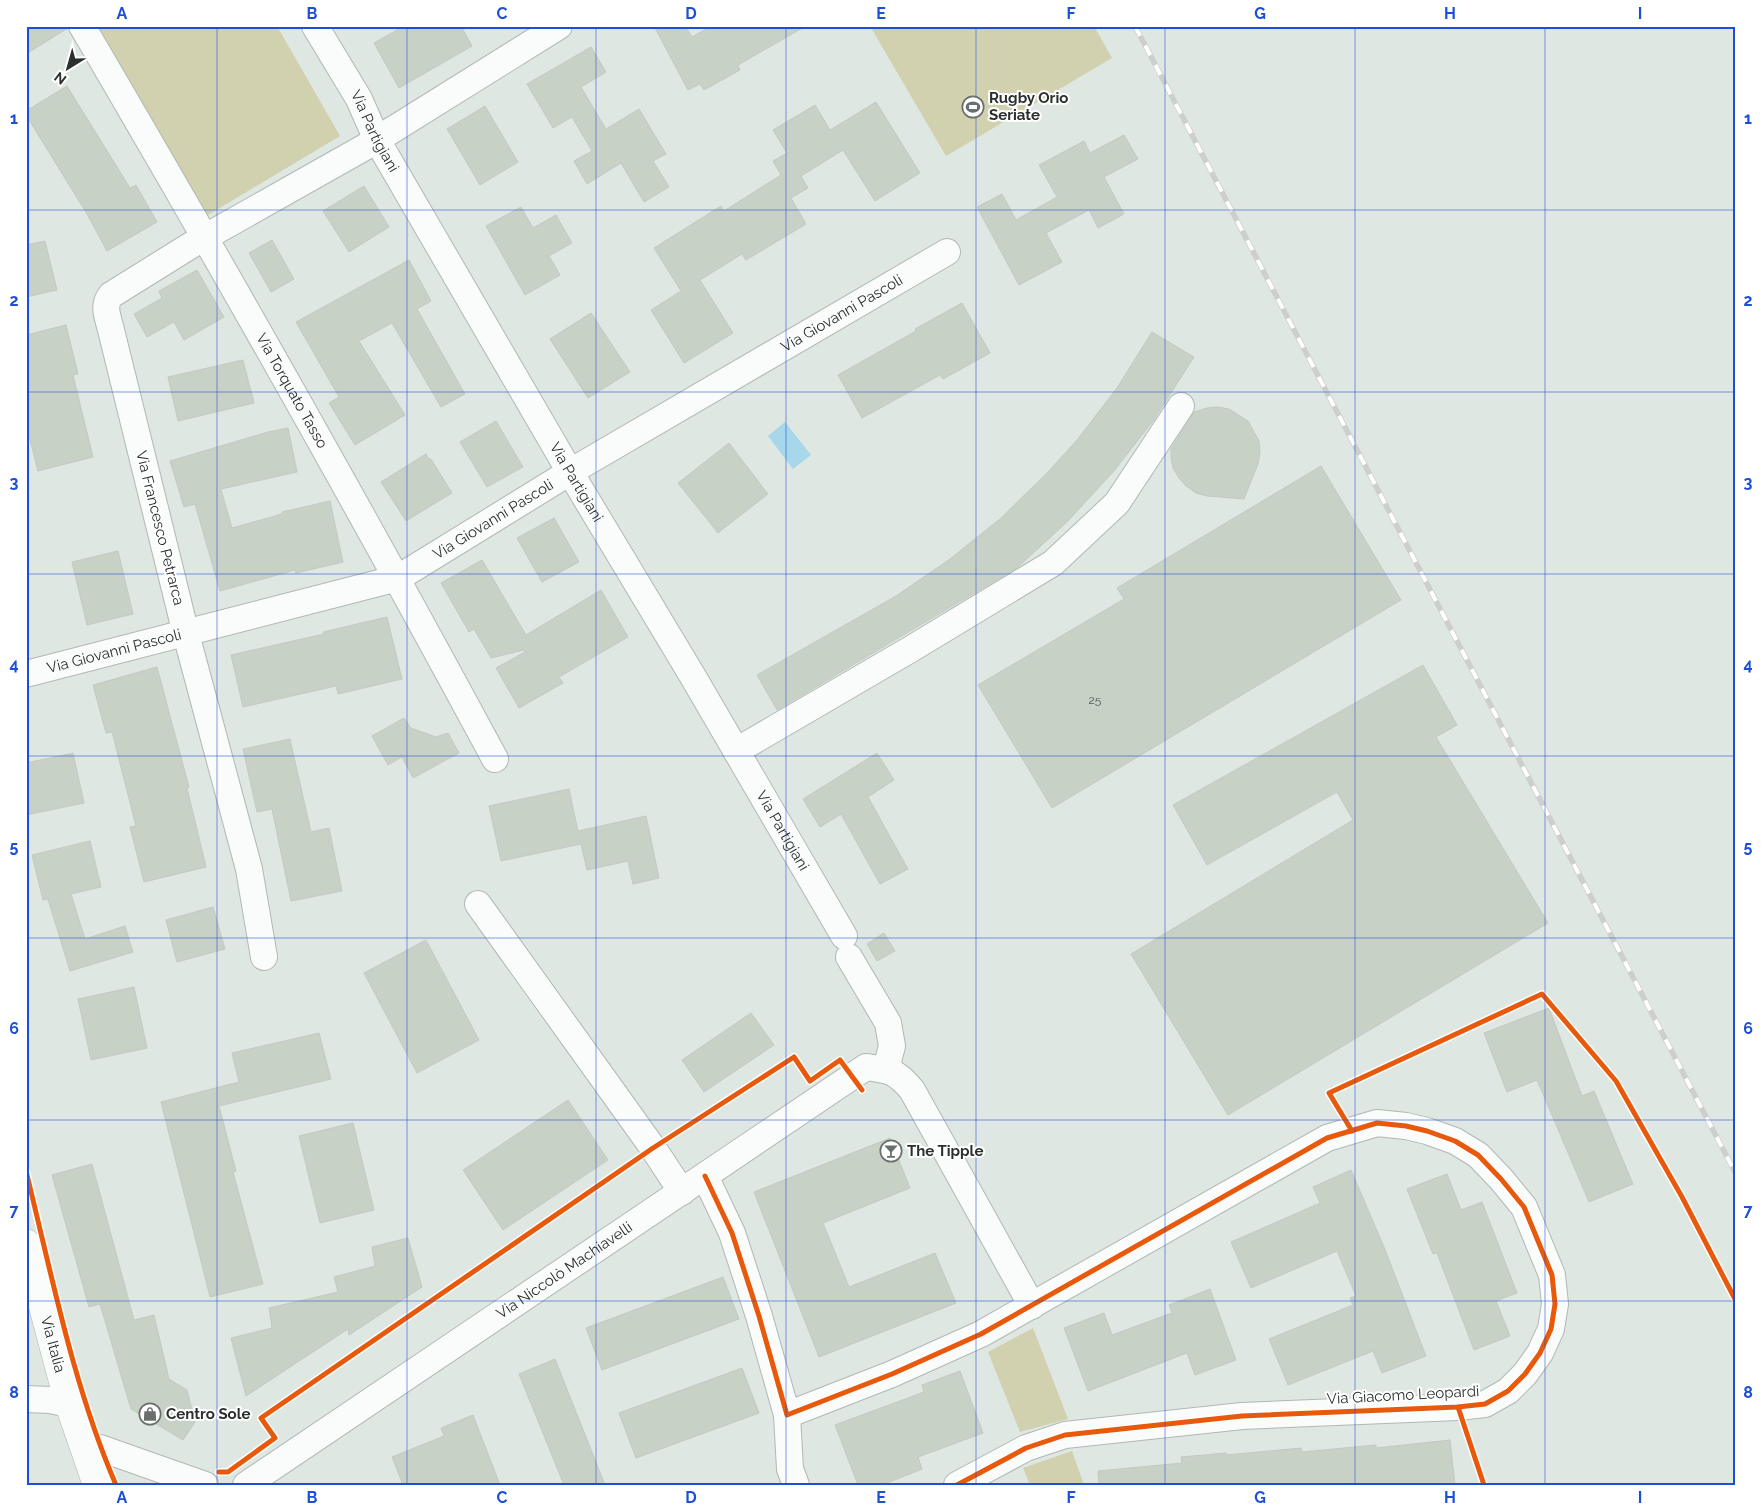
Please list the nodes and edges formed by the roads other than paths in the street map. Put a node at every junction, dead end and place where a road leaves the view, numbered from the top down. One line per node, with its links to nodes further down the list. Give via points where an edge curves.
1 (82, 26): 5 (street, Via Torquato Tasso)
2 (315, 26): 4 (street, Via Partigiani, via 359,99)
3 (559, 26): 4 (street)
4 (378, 140): 5 (street); 8 (street, Via Partigiani)
5 (206, 238): 9 (street, Via Torquato Tasso); 10 (street, Via Francesco Petrarca, via 106,300)
6 (947, 252): 8 (street, Via Giovanni Pascoli)
7 (1181, 406): 12 (street, via 1118,503 1052,563)
8 (570, 472): 9 (street, Via Giovanni Pascoli); 12 (street, Via Partigiani)
9 (398, 578): 10 (street, Via Giovanni Pascoli); 13 (street, Via Torquato Tasso)
10 (186, 634): 11 (street, Via Giovanni Pascoli); 15 (street, Via Francesco Petrarca, via 249,869)
11 (26, 674)
12 (736, 751): 16 (street, Via Partigiani, via 888,1023 892,1046)
13 (495, 759)
14 (478, 904): 18 (street)
15 (264, 957)
16 (886, 1069): 17 (street, Via Niccolò Machiavelli, via 866,1067); 20 (street, via 901,1077 912,1090)
17 (705, 1176): 18 (street, Via Niccolò Machiavelli); 23 (street, via 732,1233)
18 (682, 1192): 27 (street, Via Niccolò Machiavelli)
19 (26, 1243): 22 (main road, Via Italia)
20 (1032, 1306): 23 (street, Via Giacomo Leopardi, via 892,1374); 29 (street, Via Giacomo Leopardi, via 1327,1138 1377,1123 1427,1131 1455,1141 1478,1155 1524,1207 1552,1275 1555,1304 1551,1329 1540,1354 1508,1391 1485,1404 1242,1416 1065,1435 1026,1448)
21 (26, 1399): 22 (street)
22 (68, 1404): 24 (main road, Via Italia)
23 (787, 1415): 28 (street, via 790,1469)
24 (83, 1445): 25 (main road, Via Italia); 26 (street)
25 (97, 1485)
26 (205, 1485)
27 (246, 1485)
28 (796, 1485)
29 (957, 1485)

